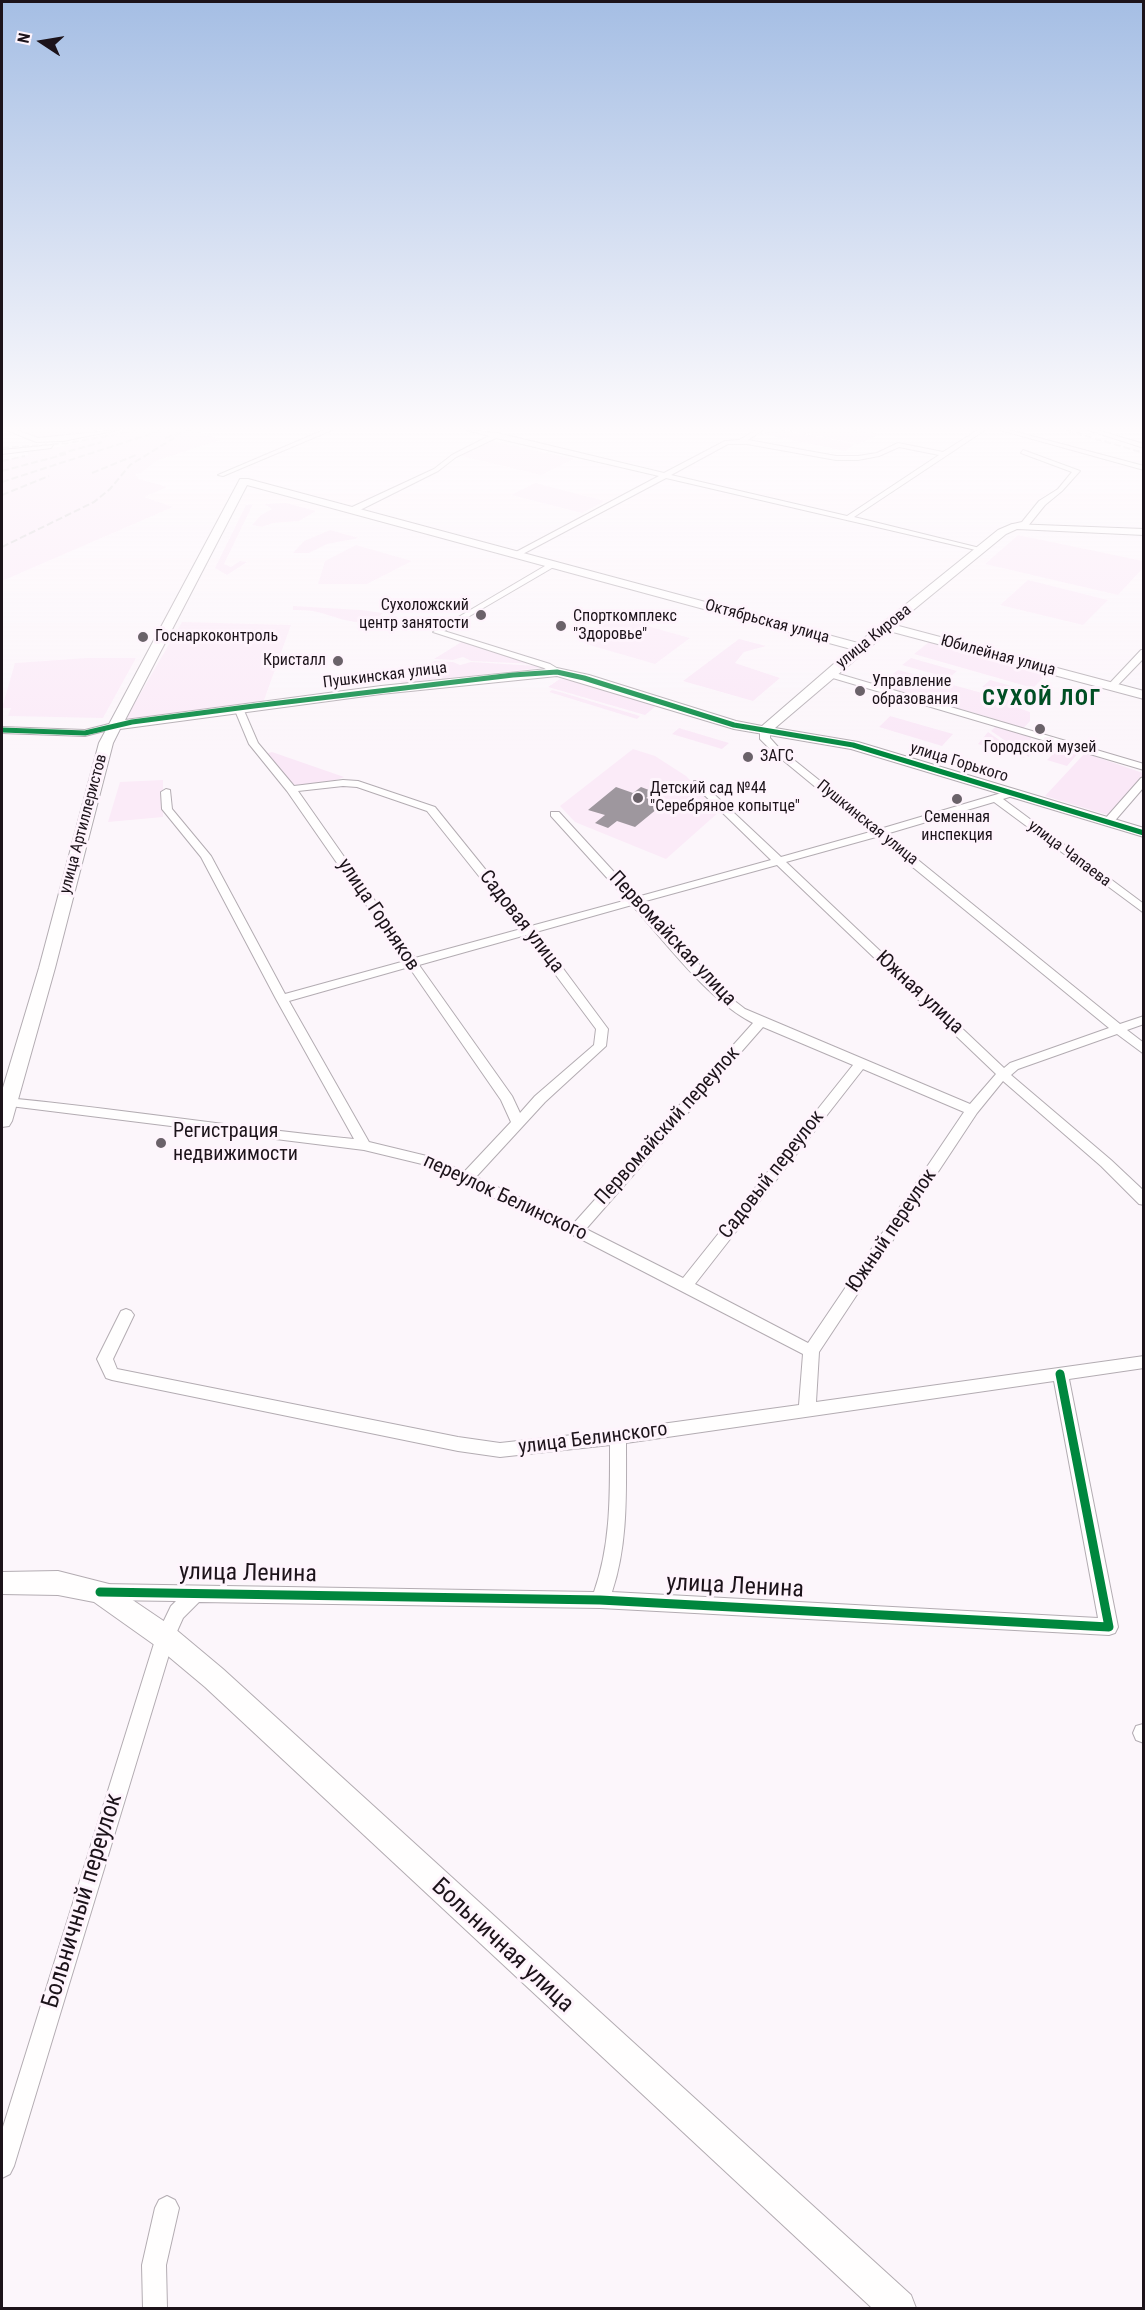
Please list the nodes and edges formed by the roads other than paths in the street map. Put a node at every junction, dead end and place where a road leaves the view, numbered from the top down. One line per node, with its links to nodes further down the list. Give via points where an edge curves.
1 (214, 538): 19 (street, улица Артиллеристов)
2 (454, 538): 8 (street, Октябрьская улица)
3 (548, 538): 8 (street)
4 (568, 538): 9 (street)
5 (932, 538): 7 (street)
6 (994, 538): 7 (street, улица Кирова)
7 (980, 549): 11 (street, улица Кирова)
8 (516, 555): 9 (street, Октябрьская улица)
9 (530, 559): 10 (street, Октябрьская улица)
10 (553, 565): 12 (street, Октябрьская улица); 14 (street, Пушкинская улица, via 438,632)
11 (887, 627): 12 (street, улица Кирова); 16 (street, Юбилейная улица)
12 (861, 648): 15 (street, улица Кирова)
13 (1143, 652): 16 (street)
14 (557, 672): 18 (street, Пушкинская улица); 21 (street, Пушкинская улица, via 734,725)
15 (829, 674): 21 (street, улица Кирова); 22 (street)
16 (1112, 686): 17 (street, Юбилейная улица)
17 (1143, 695)
18 (239, 708): 19 (street, Пушкинская улица); 25 (street, улица Горняков, via 254,744)
19 (113, 726): 20 (street, Пушкинская улица, via 84,733); 44 (street, улица Артиллеристов, via 101,757 47,968)
20 (2, 730)
21 (765, 730): 27 (street, улица Горького, via 853,745); 30 (street, Пушкинская улица, via 765,739 776,750)
22 (1143, 767)
23 (1143, 780): 29 (street)
24 (698, 783): 32 (street, Южная улица)
25 (291, 789): 35 (street, Садовая улица, via 358,784 431,809); 36 (street, улица Горняков)
26 (166, 792): 37 (street, via 167,809 206,856)
27 (1009, 800): 29 (street, улица Горького); 30 (street, via 995,798); 34 (street, улица Чапаева)
28 (555, 814): 33 (street, Первомайская улица)
29 (1108, 822): 31 (street, улица Горького)
30 (879, 833): 32 (street); 40 (street, Пушкинская улица)
31 (1143, 833)
32 (779, 861): 33 (street); 43 (street, Южная улица)
33 (636, 901): 35 (street); 39 (street, Первомайская улица, via 723,998)
34 (1143, 910)
35 (530, 931): 36 (street); 47 (street, Садовая улица, via 595,1018 602,1029 602,1040)
36 (410, 963): 37 (street); 47 (street, улица Горняков, via 507,1099)
37 (282, 999): 48 (street)
38 (1143, 1020): 40 (street)
39 (761, 1022): 42 (street, Первомайская улица); 51 (street, Первомайский переулок)
40 (1119, 1030): 41 (street, Пушкинская улица); 43 (street, via 1024,1061)
41 (1143, 1050)
42 (860, 1065): 45 (street, Первомайская улица); 52 (street, Садовый переулок)
43 (1004, 1073): 45 (street, Южный переулок); 50 (street, Южная улица)
44 (7, 1102): 46 (street, улица Артиллеристов); 48 (street, переулок Белинского)
45 (972, 1110): 54 (street, Южный переулок)
46 (2, 1121)
47 (518, 1123): 49 (street)
48 (364, 1145): 49 (street, переулок Белинского, via 426,1160)
49 (467, 1178): 51 (street, переулок Белинского)
50 (1143, 1200)
51 (576, 1230): 52 (street, переулок Белинского)
52 (685, 1286): 54 (street, переулок Белинского)
53 (126, 1315): 58 (street, улица Белинского, via 105,1359 112,1374 500,1450)
54 (811, 1351): 57 (street)
55 (1143, 1362): 56 (street, улица Белинского)
56 (1060, 1374): 57 (street, улица Белинского); 62 (street, улица Ленина, via 1109,1628)
57 (807, 1411): 58 (street, улица Белинского)
58 (618, 1437): 62 (street, via 618,1522)
59 (2, 1583): 60 (street, улица Ленина, via 58,1583)
60 (100, 1592): 61 (street, улица Ленина); 63 (street, Больничная улица)
61 (196, 1593): 62 (street, улица Ленина); 63 (street, Больничный переулок, via 177,1612)
62 (600, 1600)
63 (165, 1636): 64 (street, Больничный переулок); 67 (street, Больничная улица)
64 (2, 2166)
65 (167, 2208): 66 (street, via 154,2265)
66 (155, 2308)
67 (898, 2308)

